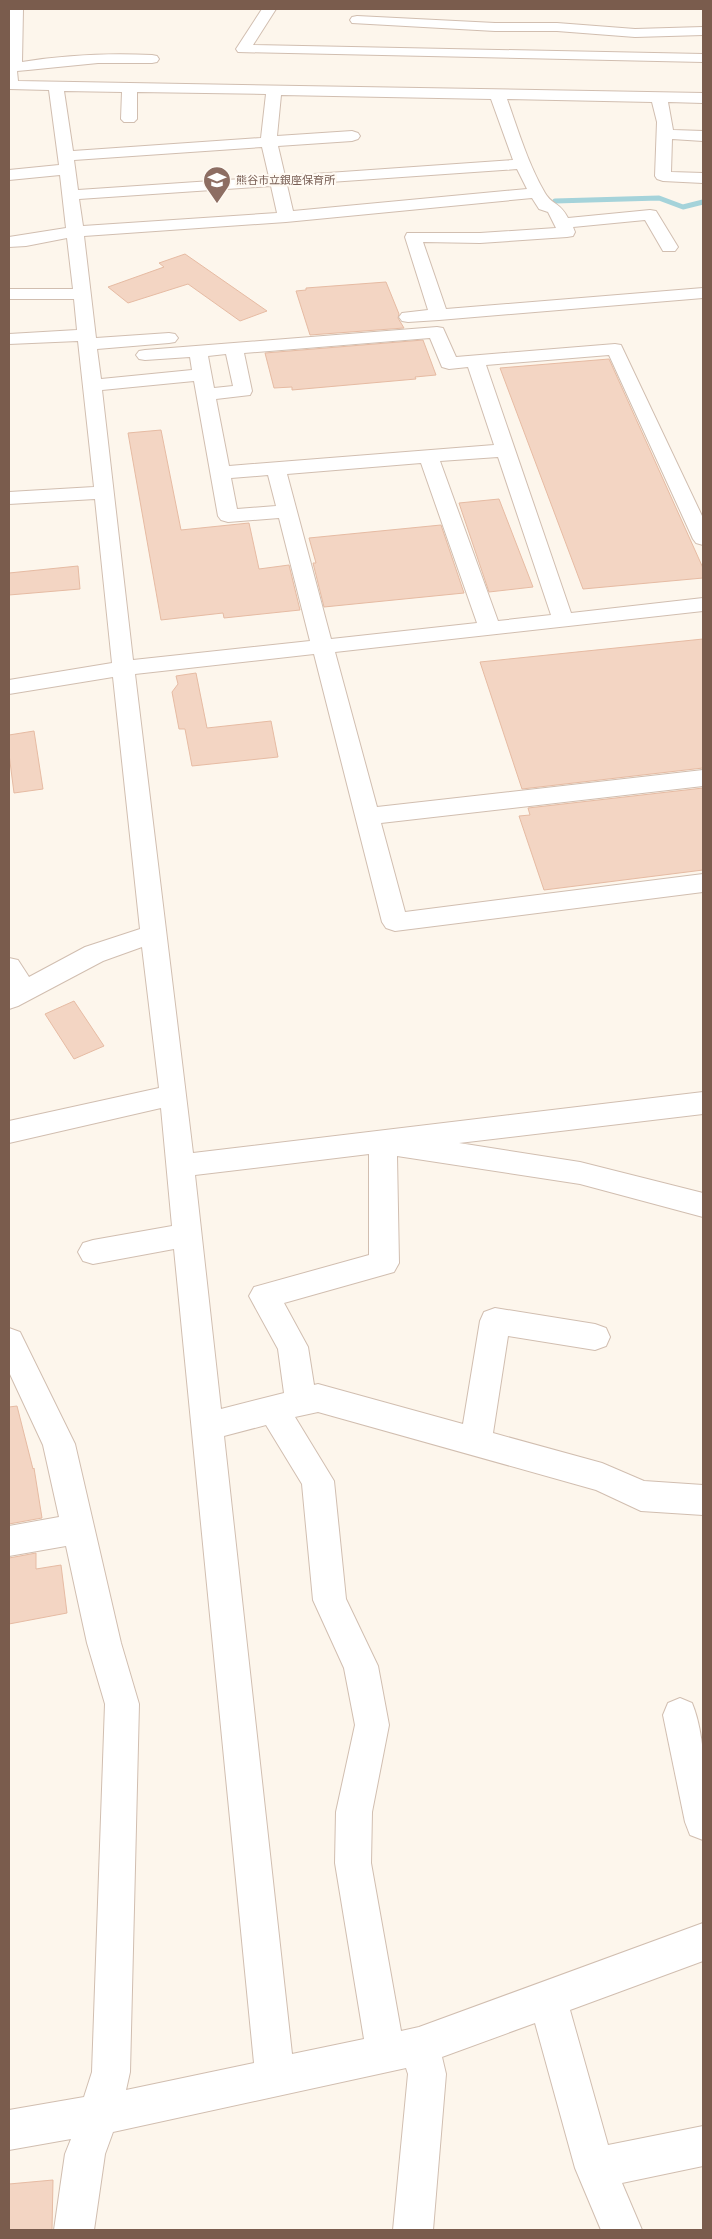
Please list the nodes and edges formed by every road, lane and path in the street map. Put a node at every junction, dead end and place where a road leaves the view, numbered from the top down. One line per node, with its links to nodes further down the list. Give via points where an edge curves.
1 (16, 9): 7 (street)
2 (268, 9): 10 (street, via 243,49)
3 (443, 9): 6 (street)
4 (502, 9): 8 (street)
5 (360, 14): 6 (street); 10 (street)
6 (439, 24): 8 (street)
7 (12, 27): 14 (street, via 16,60)
8 (495, 27): 9 (street, via 601,23 635,33)
9 (703, 31)
10 (338, 51): 11 (street); 19 (street)
11 (598, 56): 12 (street); 21 (street)
12 (703, 58)
13 (152, 59): 14 (street, via 104,57)
14 (10, 68): 15 (street)
15 (9, 84): 16 (street)
16 (56, 86): 17 (street); 29 (street)
17 (130, 87): 18 (street); 24 (street)
18 (274, 89): 19 (street); 28 (street)
19 (316, 90): 20 (street)
20 (497, 93): 21 (street); 30 (street)
21 (602, 96): 22 (street)
22 (659, 97): 23 (street); 25 (street, via 665,122)
23 (703, 98)
24 (128, 119)
25 (664, 134): 27 (street); 32 (street, via 663,176)
26 (352, 136): 28 (street)
27 (703, 136)
28 (269, 141): 29 (street); 33 (street)
29 (67, 162): 31 (street); 35 (street)
30 (524, 164): 33 (street); 34 (street)
31 (9, 174)
32 (703, 178)
33 (277, 180): 35 (street); 36 (street)
34 (537, 193): 36 (street); 37 (street, via 545,206 555,209)
35 (72, 195): 38 (street)
36 (286, 217): 38 (street)
37 (564, 223): 40 (street, via 650,215); 44 (street, via 568,232 480,238 413,237)
38 (73, 232): 39 (street); 43 (street)
39 (9, 242)
40 (669, 247)
41 (703, 293): 44 (street)
42 (9, 294): 43 (street)
43 (82, 294): 46 (street)
44 (439, 315): 46 (street)
45 (9, 339): 46 (street)
46 (87, 340): 52 (street)
47 (234, 348): 48 (street); 50 (street, via 437,332 449,363); 53 (street, via 243,391)
48 (198, 350): 49 (street); 51 (street)
49 (145, 355)
50 (475, 361): 54 (street); 61 (street, via 616,349)
51 (202, 375): 52 (street); 53 (street)
52 (92, 385): 58 (street)
53 (206, 394): 57 (street)
54 (506, 450): 55 (street); 63 (street)
55 (428, 456): 56 (street); 64 (street)
56 (276, 469): 57 (street); 60 (street)
57 (220, 474): 60 (street, via 228,516)
58 (104, 492): 59 (street); 66 (street)
59 (9, 498)
60 (286, 511): 65 (street)
61 (703, 539)
62 (703, 605): 63 (street)
63 (563, 620): 64 (street)
64 (490, 628): 65 (street)
65 (322, 646): 66 (street); 69 (street)
66 (124, 668): 67 (street); 71 (street)
67 (9, 687)
68 (703, 778): 69 (street)
69 (367, 816): 70 (street, via 395,922)
70 (703, 883)
71 (152, 934): 73 (street, via 94,954); 74 (street)
72 (9, 967): 73 (street)
73 (17, 994)
74 (173, 1095): 76 (street); 78 (street)
75 (703, 1103): 77 (street)
76 (9, 1132)
77 (383, 1143): 78 (street); 79 (street, via 580,1172); 84 (street, via 384,1263 264,1296 293,1347)
78 (180, 1166): 80 (street)
79 (703, 1205)
80 (187, 1235): 81 (street); 85 (street)
81 (93, 1252)
82 (595, 1337): 86 (street, via 495,1321)
83 (13, 1362): 88 (street, via 59,1444)
84 (287, 1405): 85 (street); 86 (street, via 318,1398); 94 (street, via 318,1481 330,1600 361,1666 372,1725 354,1812 353,1863)
85 (207, 1426): 95 (street)
86 (476, 1441): 87 (street, via 602,1477 641,1496)
87 (703, 1500)
88 (78, 1529): 89 (street); 96 (street, via 122,1704 111,2072)
89 (9, 1541)
90 (680, 1715): 91 (street)
91 (703, 1822)
92 (703, 1942): 93 (street)
93 (548, 2001): 94 (street); 99 (street)
94 (403, 2050): 95 (street); 101 (street, via 427,2074)
95 (275, 2078): 96 (street)
96 (99, 2115): 97 (street); 100 (street, via 84,2154)
97 (9, 2130)
98 (703, 2146): 99 (street)
99 (595, 2168): 102 (street)
100 (74, 2230)
101 (413, 2230)
102 (622, 2230)

